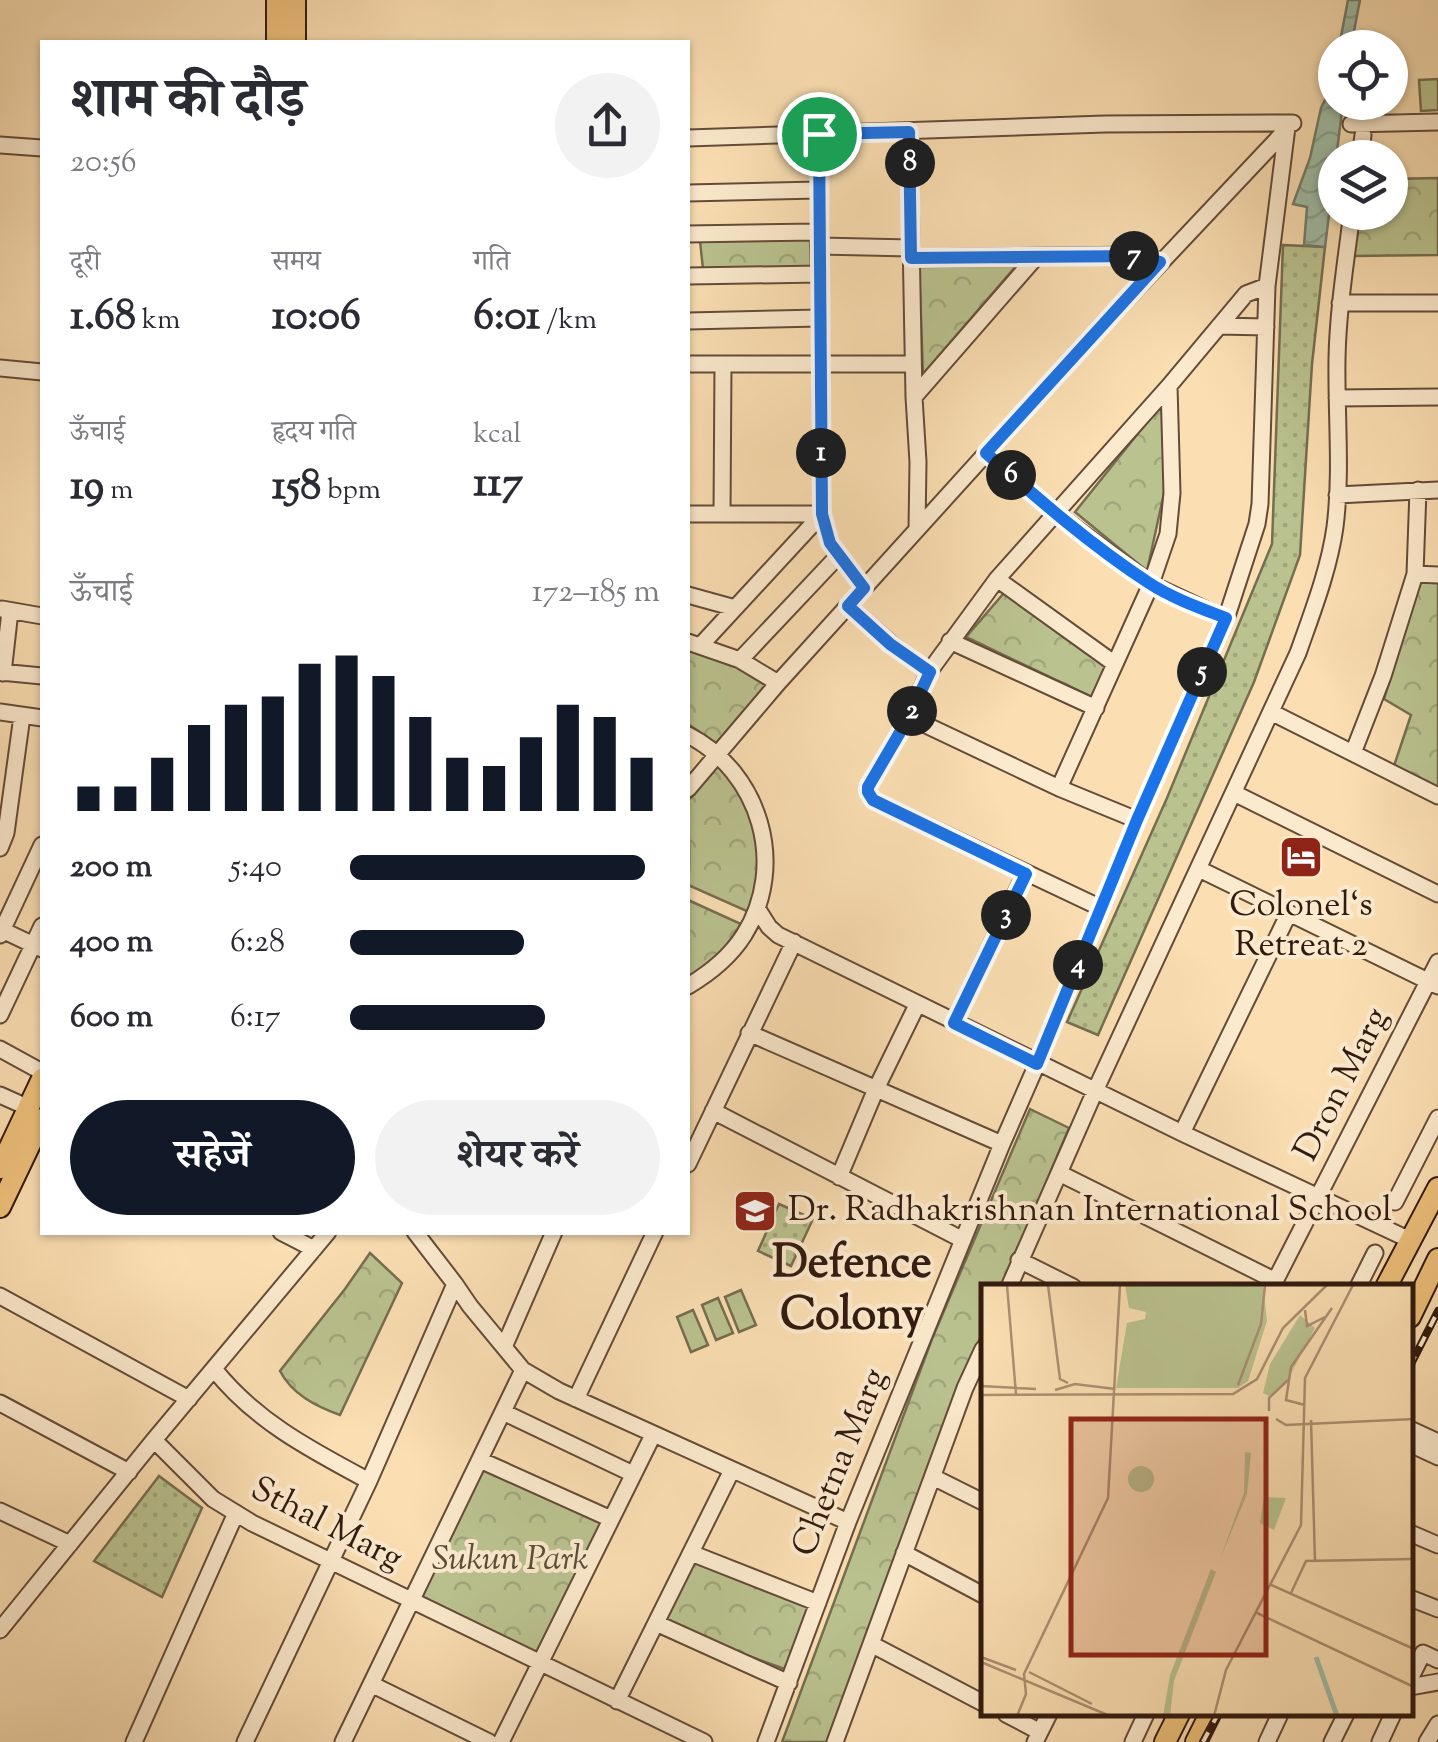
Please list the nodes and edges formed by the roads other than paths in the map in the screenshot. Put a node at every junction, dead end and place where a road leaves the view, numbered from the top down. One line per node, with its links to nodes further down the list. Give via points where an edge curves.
1 (277, 0): 3 (main road)
2 (295, 0): 4 (main road)
3 (277, 40)
4 (295, 40)
5 (1438, 122): 10 (street, via 1357,130)
6 (1290, 126): 7 (street); 20 (street); 23 (street, Chetna Marg)
7 (909, 132): 8 (street, via 861,139); 18 (street)
8 (819, 134): 9 (street); 13 (street)
9 (690, 138)
10 (1358, 140)
11 (0, 144): 12 (street)
12 (40, 148)
13 (819, 190): 14 (street); 17 (street)
14 (690, 193)
15 (1350, 230): 24 (street)
16 (690, 234): 17 (street)
17 (820, 239): 18 (street); 21 (street)
18 (911, 253): 19 (street); 32 (street)
19 (1036, 256): 20 (street); 37 (street)
20 (1160, 262): 40 (street)
21 (820, 274): 22 (street); 26 (street)
22 (690, 276)
23 (1267, 286): 28 (street, via 1246,294); 29 (street, Chetna Marg)
24 (1340, 303): 25 (street); 39 (street)
25 (1438, 304)
26 (820, 318): 27 (street); 31 (street)
27 (690, 320)
28 (1219, 326): 29 (street); 36 (street)
29 (1266, 327): 60 (street, Chetna Marg, via 1260,504)
30 (690, 364): 33 (street)
31 (821, 364): 32 (street); 33 (street); 47 (street)
32 (913, 364): 37 (street)
33 (723, 365): 45 (street)
34 (0, 368): 35 (street)
35 (40, 372)
36 (1168, 386): 44 (street); 53 (street, via 1172,493 1168,534)
37 (914, 397): 48 (street)
38 (1438, 397): 39 (street)
39 (1337, 398): 43 (street)
40 (986, 453): 44 (street); 48 (street)
41 (1418, 490): 42 (street); 43 (street); 50 (street)
42 (1438, 490)
43 (1337, 495): 71 (street, via 1318,596)
44 (1054, 512): 52 (street); 53 (street)
45 (722, 513): 46 (street); 47 (street)
46 (690, 514)
47 (822, 514): 49 (street); 57 (street)
48 (917, 529): 54 (street)
49 (839, 555): 54 (street); 63 (street)
50 (1415, 574): 51 (street); 76 (street)
51 (1438, 575)
52 (997, 579): 61 (street); 64 (street)
53 (1151, 584): 60 (street); 64 (street)
54 (864, 588): 56 (street)
55 (690, 596): 57 (street)
56 (848, 606): 66 (street); 68 (street)
57 (734, 608): 62 (street)
58 (5, 610): 59 (street); 65 (street)
59 (40, 616)
60 (1226, 618): 83 (street, Chetna Marg)
61 (950, 641): 66 (street); 69 (street)
62 (694, 644): 63 (street)
63 (740, 660): 68 (street)
64 (1115, 664): 69 (street)
65 (2, 672): 67 (street)
66 (930, 672): 73 (street)
67 (40, 676)
68 (778, 683): 77 (street)
69 (1096, 708): 80 (street)
70 (0, 712): 72 (street)
71 (1271, 712): 76 (street); 81 (street)
72 (22, 716): 74 (street); 78 (street)
73 (909, 717): 80 (street); 87 (street, via 868,787 873,800)
74 (40, 718)
75 (690, 736): 77 (street)
76 (1353, 753): 82 (street)
77 (717, 754): 79 (street); 89 (street, via 747,792 764,837)
78 (6, 784): 84 (street)
79 (690, 788)
80 (1060, 788): 83 (street)
81 (1234, 793): 86 (street); 88 (street)
82 (1438, 796)
83 (1137, 820): 90 (street, Chetna Marg)
84 (0, 848)
85 (40, 849): 92 (street)
86 (1198, 868): 91 (street); 108 (street)
87 (1026, 874): 90 (street); 102 (street)
88 (1438, 894)
89 (757, 908): 93 (street); 94 (street)
90 (1101, 908): 105 (street, Chetna Marg)
91 (1289, 913): 98 (street); 113 (street)
92 (1, 932): 96 (street)
93 (778, 935): 94 (street); 95 (street)
94 (742, 938): 99 (street)
95 (794, 942): 100 (street); 103 (street)
96 (38, 947): 101 (street)
97 (1438, 962): 98 (street, Dron Marg)
98 (1433, 984): 121 (street, Dron Marg)
99 (690, 985)
100 (917, 1006): 102 (street); 107 (street)
101 (0, 1015)
102 (954, 1023): 105 (street)
103 (749, 1033): 107 (street); 110 (street)
104 (0, 1050): 106 (street)
105 (1037, 1064): 108 (street); 115 (street, Chetna Marg)
106 (40, 1075)
107 (876, 1089): 115 (street); 119 (street)
108 (1095, 1091): 113 (street); 118 (street)
109 (0, 1095): 111 (street)
110 (713, 1111): 116 (street); 119 (street)
111 (36, 1113): 114 (main road); 123 (main road)
112 (1438, 1118): 122 (street)
113 (1182, 1134): 121 (street)
114 (5, 1144): 117 (main road)
115 (1002, 1144): 129 (street, Chetna Marg)
116 (690, 1160)
117 (0, 1168)
118 (1059, 1173): 134 (street); 138 (street)
119 (839, 1177): 129 (street)
120 (1438, 1188): 130 (main road)
121 (1318, 1198): 130 (street); 138 (street, Dron Marg)
122 (1395, 1202)
123 (0, 1207)
124 (287, 1235): 131 (street)
125 (326, 1235): 131 (street)
126 (417, 1235): 135 (street)
127 (550, 1235): 143 (street)
128 (654, 1235): 150 (street)
129 (963, 1240): 169 (street, Chetna Marg)
130 (1410, 1240): 140 (main road)
131 (314, 1249): 145 (street)
132 (1375, 1253): 139 (street)
133 (1438, 1259): 142 (main road)
134 (1019, 1260): 136 (street); 137 (street)
135 (455, 1284): 143 (street); 164 (street)
136 (1009, 1284)
137 (1066, 1284)
138 (1274, 1284)
139 (1360, 1284)
140 (1388, 1284)
141 (0, 1296): 149 (street)
142 (1413, 1311)
143 (504, 1348): 146 (street)
144 (981, 1353): 147 (street)
145 (214, 1369): 149 (street); 164 (street, via 266,1422)
146 (524, 1370): 150 (street); 152 (street)
147 (965, 1388): 148 (street); 163 (street)
148 (981, 1396)
149 (188, 1399): 156 (street)
150 (576, 1399): 153 (street)
151 (0, 1403): 161 (street)
152 (503, 1412): 159 (street); 162 (street)
153 (653, 1435): 160 (street); 162 (street)
154 (1413, 1435): 157 (street)
155 (1413, 1436): 158 (street)
156 (154, 1440): 161 (street); 167 (street, Sthal Marg, via 213,1500)
157 (1438, 1442)
158 (1438, 1457)
159 (480, 1460): 168 (street); 178 (street)
160 (732, 1470): 169 (street); 173 (street)
161 (128, 1472): 171 (street)
162 (633, 1474): 168 (street)
163 (934, 1477): 165 (street); 174 (street)
164 (369, 1481): 175 (street)
165 (981, 1501)
166 (0, 1512): 171 (street)
167 (236, 1514): 175 (street, Sthal Marg); 205 (street)
168 (611, 1519): 187 (street)
169 (848, 1522): 180 (street, Chetna Marg)
170 (1413, 1534): 172 (street)
171 (70, 1544): 182 (street)
172 (1438, 1545)
173 (691, 1552): 180 (street); 183 (street)
174 (904, 1553): 176 (street); 185 (street)
175 (331, 1561): 178 (street, Sthal Marg); 206 (street)
176 (981, 1594)
177 (1413, 1599): 181 (street)
178 (411, 1602): 187 (street, Sthal Marg); 191 (street)
179 (0, 1604): 182 (street)
180 (818, 1604): 190 (street, Chetna Marg)
181 (1438, 1609)
182 (16, 1612): 184 (street)
183 (656, 1623): 190 (street); 193 (street)
184 (0, 1630)
185 (871, 1644): 194 (street); 204 (street)
186 (1438, 1660): 188 (street, via 1423,1653)
187 (540, 1664): 193 (street, Sthal Marg); 209 (street)
188 (1413, 1673)
189 (1438, 1682): 192 (street)
190 (789, 1683): 211 (street, Chetna Marg)
191 (372, 1684): 207 (street); 208 (street)
192 (1413, 1687)
193 (617, 1701): 210 (street, Sthal Marg)
194 (981, 1702)
195 (1010, 1717): 203 (street)
196 (1144, 1717): 212 (street)
197 (1178, 1717): 213 (main road)
198 (1208, 1717): 214 (main road)
199 (1279, 1717): 215 (street)
200 (1344, 1717): 216 (street)
201 (1392, 1717): 217 (street)
202 (1438, 1724): 218 (street)
203 (1038, 1737)
204 (839, 1741)
205 (134, 1742)
206 (244, 1742)
207 (344, 1742)
208 (489, 1742)
209 (502, 1742)
210 (704, 1742)
211 (766, 1742)
212 (1132, 1742)
213 (1165, 1742)
214 (1196, 1742)
215 (1267, 1742)
216 (1332, 1742)
217 (1380, 1742)
218 (1427, 1742)

